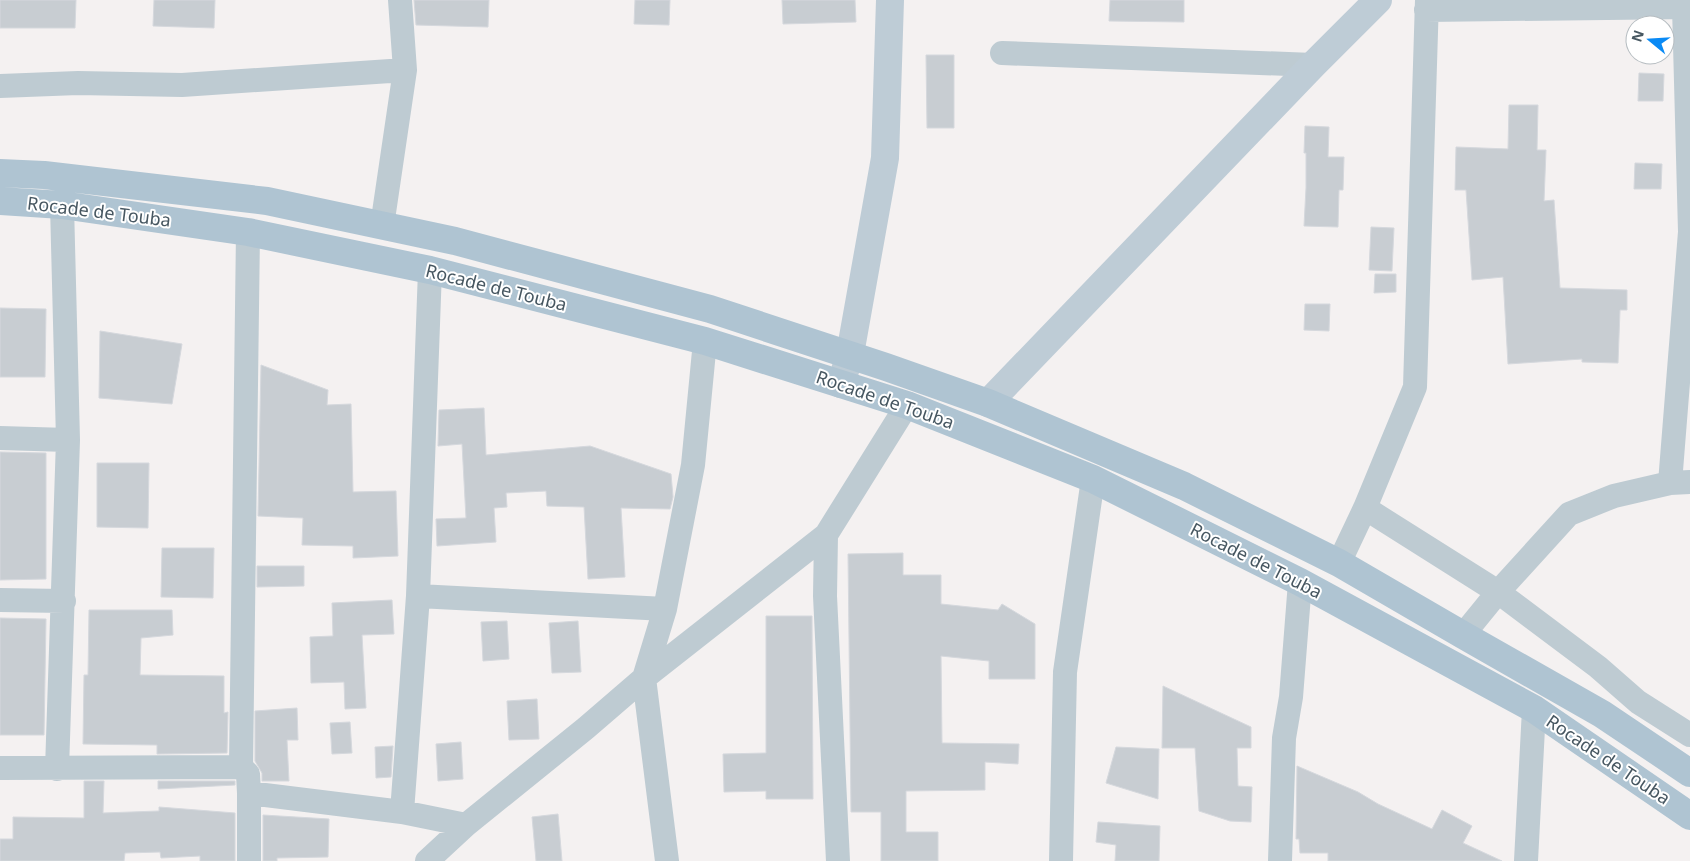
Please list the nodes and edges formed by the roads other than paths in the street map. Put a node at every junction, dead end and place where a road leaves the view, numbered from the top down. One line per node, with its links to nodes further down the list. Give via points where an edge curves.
1 (400, 0): 8 (street)
2 (890, 0): 18 (main road, via 884,158)
3 (1378, 0): 7 (main road)
4 (1427, 5): 5 (street); 27 (street, via 1415,386)
5 (1687, 7): 15 (street)
6 (1002, 53): 7 (street)
7 (1313, 65): 20 (main road)
8 (405, 70): 9 (street, via 182,86 78,83); 13 (street)
9 (0, 86)
10 (0, 173): 13 (main road, Rocade de Touba, via 44,175 267,201)
11 (0, 200): 12 (main road, Rocade de Touba)
12 (62, 205): 14 (main road, Rocade de Touba); 24 (street)
13 (382, 226): 18 (main road, Rocade de Touba, via 455,241 701,306)
14 (248, 232): 16 (main road, Rocade de Touba); 41 (street)
15 (1690, 232): 26 (street)
16 (430, 270): 17 (main road, Rocade de Touba); 32 (street)
17 (705, 341): 19 (main road, Rocade de Touba); 35 (street, via 693,465)
18 (850, 354): 19 (main road); 20 (main road, Rocade de Touba)
19 (841, 384): 21 (main road, Rocade de Touba)
20 (988, 403): 22 (main road); 29 (main road, Rocade de Touba, via 1184,486)
21 (907, 405): 22 (main road, Rocade de Touba); 28 (street)
22 (965, 428): 25 (main road, Rocade de Touba)
23 (0, 438): 24 (street)
24 (68, 440): 34 (street)
25 (1094, 479): 30 (main road, Rocade de Touba); 52 (street, via 1065,672)
26 (1680, 483): 31 (street, via 1614,496 1569,514)
27 (1365, 508): 29 (street); 31 (street)
28 (826, 535): 37 (street); 51 (street, via 825,596)
29 (1340, 563): 36 (main road, Rocade de Touba)
30 (1300, 582): 38 (main road, Rocade de Touba); 53 (street, via 1291,697 1284,738)
31 (1498, 592): 36 (street); 39 (street, via 1598,667 1638,702)
32 (418, 596): 35 (street); 45 (street)
33 (0, 600): 34 (street)
34 (64, 601): 42 (street)
35 (665, 609): 37 (street)
36 (1463, 636): 43 (main road, Rocade de Touba, via 1602,714)
37 (644, 678): 47 (street); 50 (street)
38 (1534, 709): 46 (main road, Rocade de Touba); 54 (street)
39 (1690, 735)
40 (0, 768): 42 (street)
41 (241, 768): 42 (street); 44 (street, via 248,774)
42 (57, 769)
43 (1690, 773)
44 (249, 793): 45 (street); 48 (street)
45 (402, 812): 47 (street)
46 (1690, 816)
47 (466, 824): 49 (street)
48 (249, 861)
49 (427, 861)
50 (667, 861)
51 (838, 861)
52 (1061, 861)
53 (1280, 861)
54 (1526, 861)

